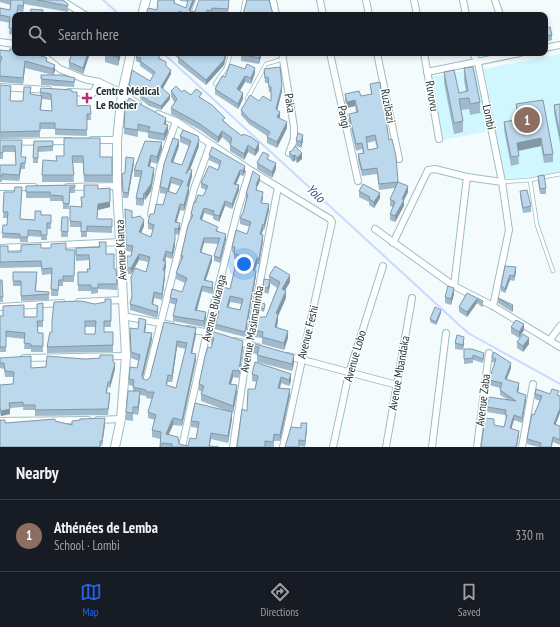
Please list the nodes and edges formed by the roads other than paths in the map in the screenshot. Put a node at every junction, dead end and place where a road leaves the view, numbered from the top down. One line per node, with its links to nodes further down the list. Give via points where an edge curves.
1 (61, 0): 11 (street)
2 (146, 0): 12 (street)
3 (198, 0): 13 (lane)
4 (245, 0): 14 (lane)
5 (273, 0): 15 (street)
6 (320, 0): 16 (street)
7 (366, 0): 17 (street)
8 (414, 0): 18 (street)
9 (463, 0): 19 (street)
10 (495, 0): 20 (street)
11 (81, 12)
12 (143, 12)
13 (193, 12)
14 (243, 12)
15 (275, 12)
16 (322, 12)
17 (368, 12)
18 (416, 12)
19 (465, 12)
20 (498, 12)
21 (0, 42): 22 (street)
22 (12, 44)
23 (560, 45): 24 (street)
24 (548, 47)
25 (44, 56): 36 (street, via 60,69)
26 (130, 56): 41 (street, Avenue Kianza)
27 (230, 56): 37 (lane, via 226,68)
28 (282, 56): 42 (lane, via 266,64); 52 (street, Paka, via 294,127 294,139)
29 (331, 56): 58 (street, Pangi)
30 (378, 56): 53 (street, Ruzibazi)
31 (424, 56): 35 (street, Ruvuvu)
32 (474, 56): 34 (street, Lombi)
33 (507, 56): 34 (street)
34 (478, 63): 35 (street); 59 (street, Lombi)
35 (427, 72): 46 (street, Ruvuvu)
36 (99, 82): 40 (street, via 93,93); 41 (street)
37 (215, 84)
38 (0, 87): 39 (street)
39 (52, 90)
40 (60, 91)
41 (122, 93): 43 (street); 49 (street, Avenue Kianza)
42 (245, 103)
43 (147, 110)
44 (154, 113): 45 (street)
45 (176, 121): 51 (street); 65 (street, via 160,168)
46 (439, 139)
47 (78, 140): 50 (street)
48 (86, 140): 49 (street)
49 (118, 140): 61 (street, Avenue Kianza)
50 (0, 142)
51 (210, 145): 54 (street); 78 (street, via 194,188)
52 (289, 153)
53 (399, 159)
54 (250, 170): 64 (street); 80 (street, Avenue Bukanga)
55 (560, 174): 57 (lane)
56 (467, 177): 59 (street); 68 (street, via 435,169 428,170); 72 (street)
57 (530, 180): 59 (lane); 71 (lane, via 537,225)
58 (358, 181)
59 (502, 182): 75 (street, Lombi, via 509,230)
60 (62, 186): 61 (street)
61 (117, 186): 67 (street, Avenue Kianza)
62 (0, 187): 63 (street)
63 (39, 187)
64 (278, 187): 85 (street, Avenue Masimaninba); 92 (street, Avenue Feshi, via 330,219 333,227)
65 (151, 214)
66 (375, 229): 68 (street)
67 (121, 242): 69 (street); 74 (street, Avenue Kianza)
68 (393, 243): 72 (street)
69 (0, 248)
70 (383, 266): 93 (street, Avenue Lobo)
71 (553, 271)
72 (454, 286): 75 (street)
73 (412, 298): 96 (street, Avenue Mbandaka)
74 (123, 300): 76 (street); 77 (street, Avenue Kianza)
75 (493, 306): 84 (street)
76 (0, 307)
77 (123, 316): 78 (street); 90 (street, Avenue Kianza)
78 (160, 323): 80 (street); 94 (street)
79 (560, 326): 84 (street)
80 (208, 332): 82 (street); 100 (street, Avenue Bukanga)
81 (446, 333): 105 (street)
82 (214, 334)
83 (228, 338): 85 (street)
84 (550, 340): 86 (street)
85 (248, 345): 87 (street); 101 (street, Avenue Masimaninba)
86 (560, 347)
87 (263, 349)
88 (278, 353): 92 (street)
89 (489, 353): 106 (street, Avenue Zaba)
90 (126, 356): 91 (street); 97 (street, Avenue Kianza)
91 (16, 358)
92 (301, 360): 93 (street); 102 (street, Avenue Feshi)
93 (350, 373): 96 (street); 103 (street, Avenue Lobo)
94 (146, 382)
95 (533, 384): 107 (street)
96 (397, 385): 104 (street, Avenue Mbandaka)
97 (120, 420): 98 (street); 99 (street, Avenue Kianza)
98 (0, 421)
99 (115, 447)
100 (182, 447)
101 (233, 447)
102 (283, 447)
103 (333, 447)
104 (386, 447)
105 (432, 447)
106 (477, 447)
107 (522, 447)

